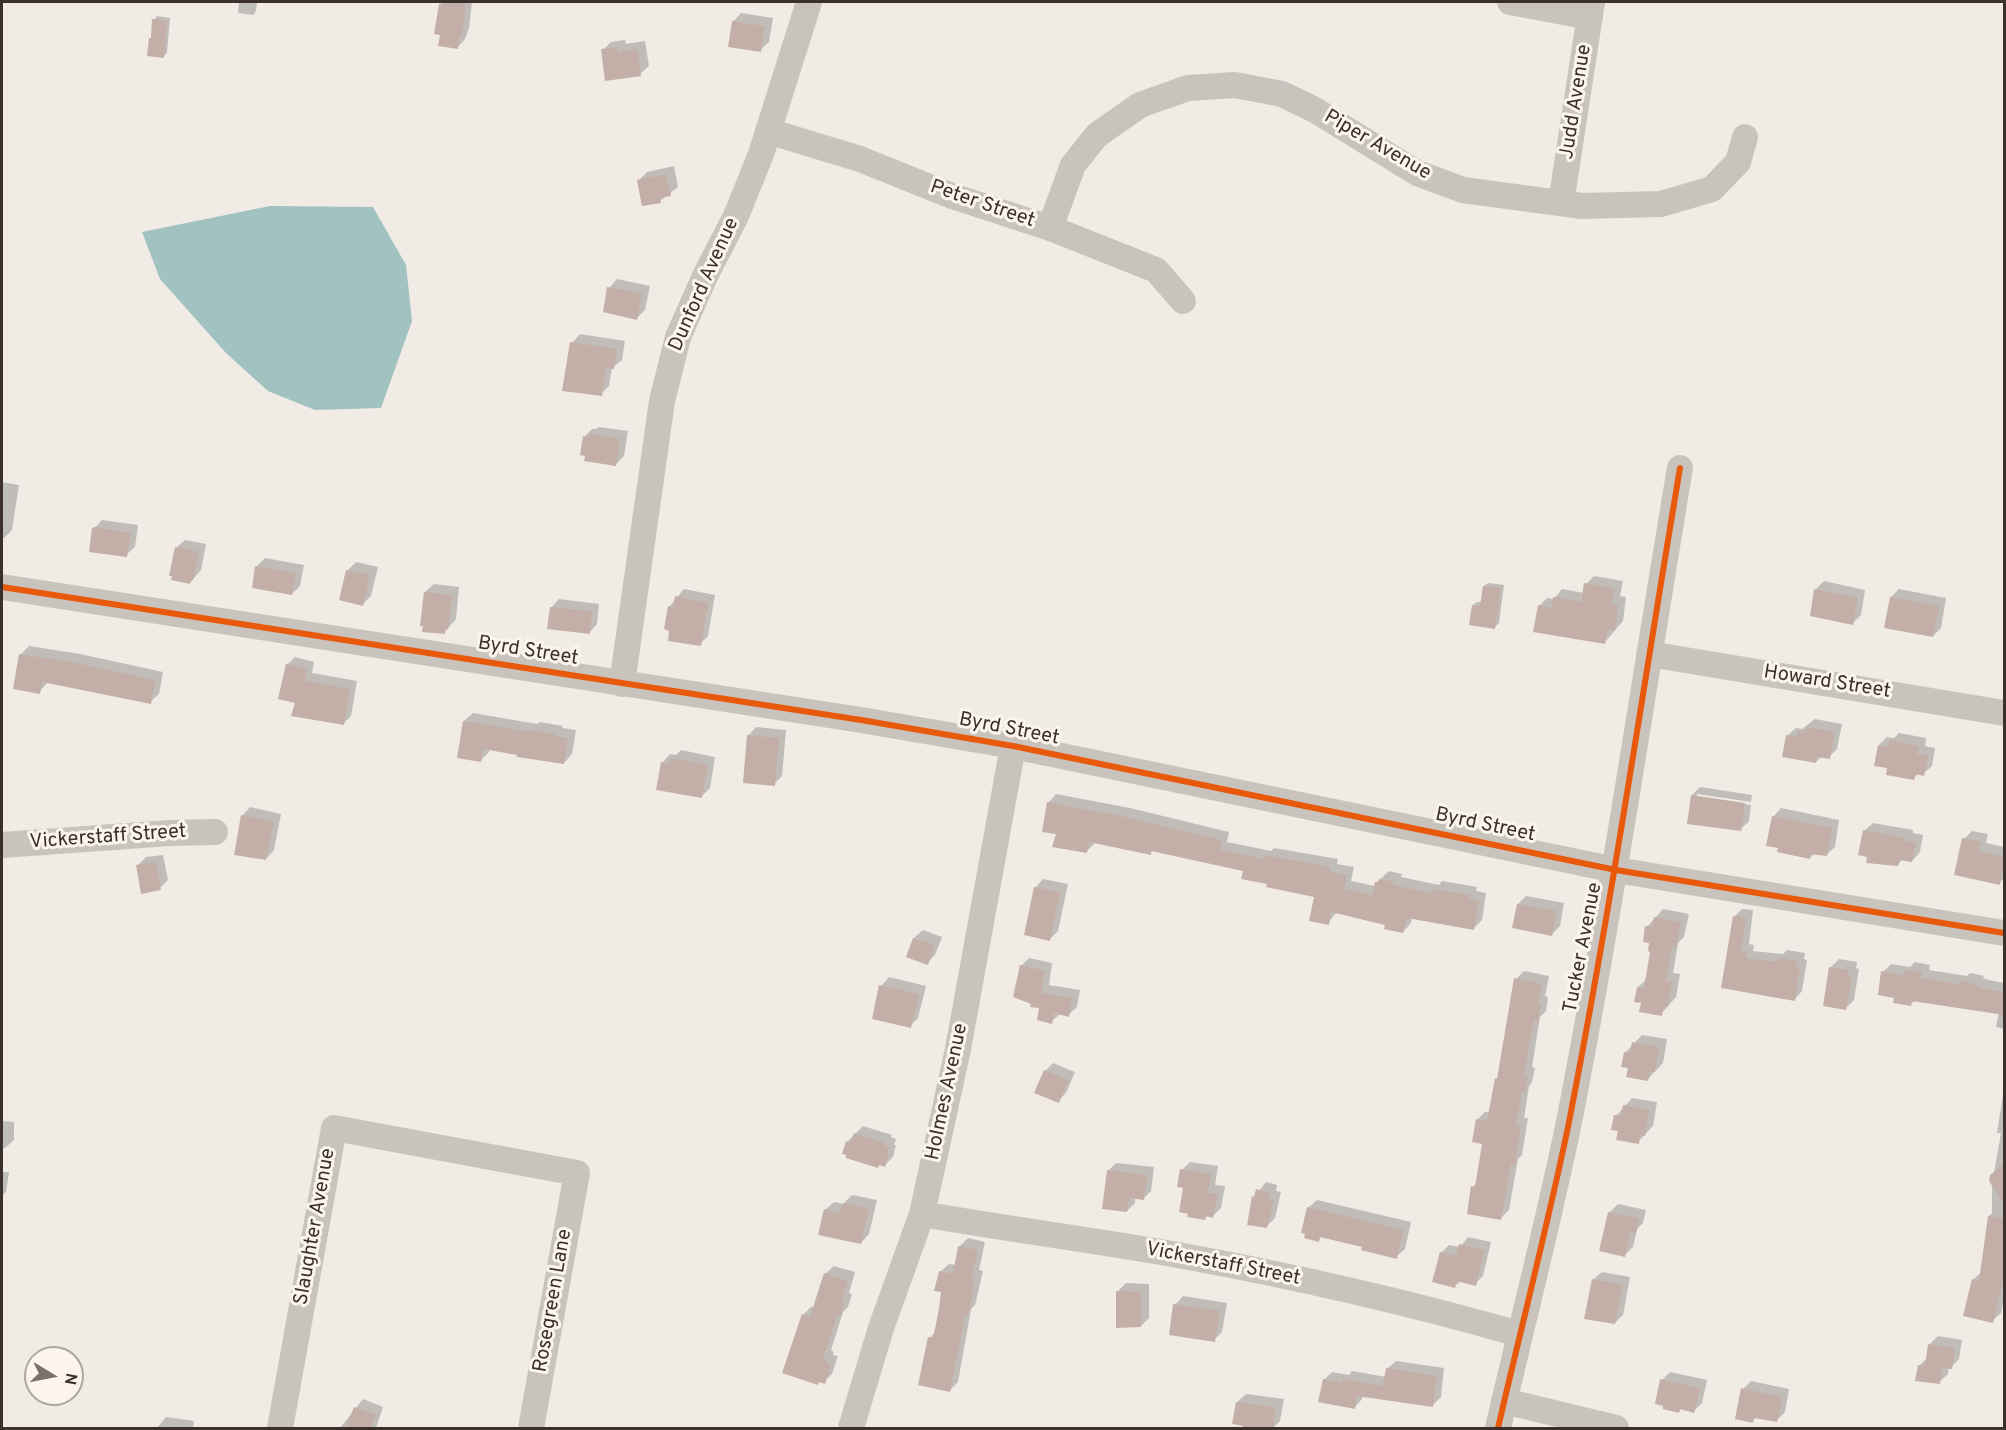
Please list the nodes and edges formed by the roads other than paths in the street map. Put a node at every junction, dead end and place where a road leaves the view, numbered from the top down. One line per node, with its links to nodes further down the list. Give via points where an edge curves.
1 (809, 2): 4 (street, Dunford Avenue)
2 (1510, 2): 3 (street)
3 (1591, 9): 6 (street, Judd Avenue)
4 (768, 131): 7 (street, Peter Street, via 860,159 952,196); 12 (street, Dunford Avenue, via 736,216 678,337 662,401)
5 (1745, 137): 6 (street, Piper Avenue, via 1738,162 1712,189 1661,204)
6 (1561, 203): 7 (street, Piper Avenue, via 1463,190 1417,173 1282,94 1235,85 1188,88 1140,105 1096,135 1072,165)
7 (1050, 228): 8 (street, Peter Street, via 1156,270)
8 (1183, 301)
9 (1680, 468): 11 (street, Tucker Avenue)
10 (2, 587): 12 (street, Byrd Street)
11 (1649, 654): 13 (street, Howard Street); 17 (street, Tucker Avenue)
12 (622, 684): 14 (street, Byrd Street)
13 (2004, 712)
14 (1012, 746): 17 (street, Byrd Street); 20 (street, Holmes Avenue, via 958,1049)
15 (215, 832): 16 (street, Vickerstaff Street)
16 (2, 845)
17 (1616, 870): 18 (street, Byrd Street); 21 (street, Tucker Avenue, via 1568,1128)
18 (2004, 933)
19 (577, 1173): 23 (street, Slaughter Avenue, via 334,1128); 24 (street, Rosegreen Lane)
20 (922, 1214): 21 (street, Vickerstaff Street, via 1177,1255 1309,1281); 25 (street, Holmes Avenue, via 881,1328)
21 (1519, 1334): 22 (street, Tucker Avenue)
22 (1504, 1401): 26 (street, Tucker Avenue); 27 (street)
23 (280, 1428)
24 (531, 1428)
25 (851, 1428)
26 (1498, 1428)
27 (1616, 1428)

